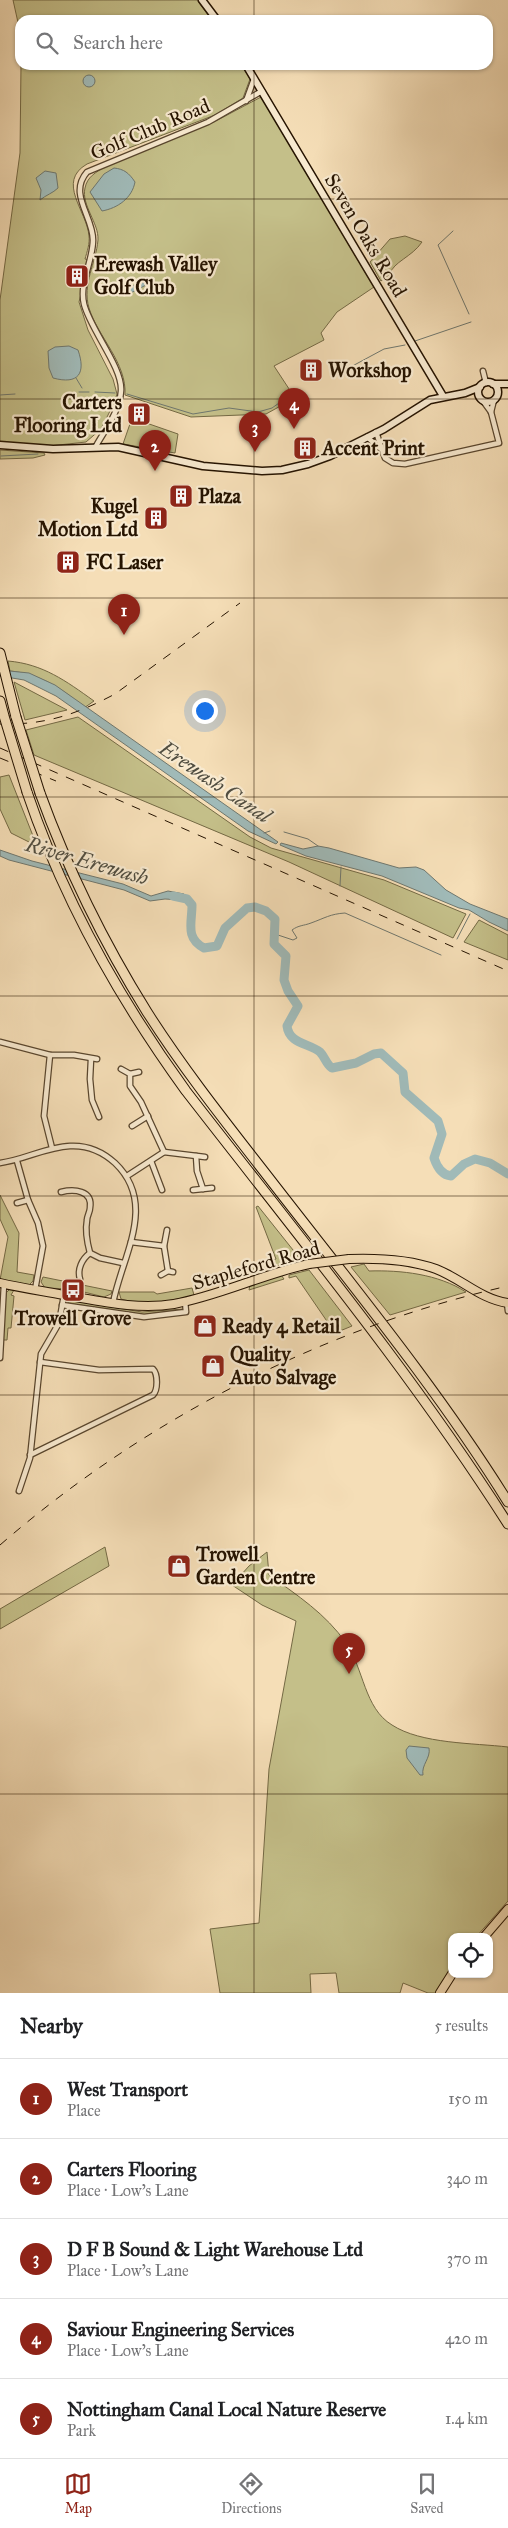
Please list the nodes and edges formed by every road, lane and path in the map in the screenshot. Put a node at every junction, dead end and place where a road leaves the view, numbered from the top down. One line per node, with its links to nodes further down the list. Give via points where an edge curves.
1 (202, 0): 2 (street)
2 (212, 15)
3 (249, 70): 4 (street, Seven Oaks Road)
4 (254, 79): 5 (street, Seven Oaks Road); 6 (street)
5 (262, 91): 6 (street, Golf Club Road); 12 (street, Seven Oaks Road)
6 (246, 101): 19 (street, Golf Club Road, via 208,122 88,172 80,183 79,194 93,240 83,303 121,387 119,400)
7 (483, 371): 9 (street)
8 (508, 384): 9 (street); 10 (street)
9 (486, 385): 10 (street); 11 (street); 13 (street)
10 (497, 392): 14 (street)
11 (466, 393): 12 (street); 13 (street)
12 (443, 396): 16 (street, via 419,405)
13 (481, 399): 14 (street); 15 (street)
14 (494, 400): 15 (street)
15 (491, 412): 20 (street, via 499,443 400,464 388,461)
16 (376, 432): 17 (street); 20 (street)
17 (367, 437): 19 (street, via 316,462 262,471 203,466 140,451); 20 (street)
18 (0, 445): 19 (street, via 53,449)
19 (96, 446)
20 (381, 449)
21 (0, 653): 68 (highway, bridge, via 16,717 59,843 126,978 176,1056 420,1373)
22 (0, 701): 69 (highway, bridge, via 27,792 74,904 112,978 165,1061 391,1356)
23 (0, 1042): 24 (street)
24 (50, 1055): 28 (street, via 94,1059 90,1079); 33 (street, via 44,1116)
25 (121, 1069): 27 (street)
26 (139, 1072): 27 (street)
27 (130, 1074): 30 (street, via 130,1086)
28 (92, 1100): 29 (street); 31 (street)
29 (86, 1103)
30 (148, 1116): 32 (street); 34 (street)
31 (99, 1117)
32 (132, 1126)
33 (52, 1148): 37 (street); 40 (street, via 91,1148 112,1160)
34 (164, 1152): 35 (street); 38 (street)
35 (196, 1156): 36 (street); 42 (street)
36 (205, 1157)
37 (17, 1161): 39 (street); 46 (street)
38 (151, 1161): 40 (street); 43 (street)
39 (0, 1163)
40 (127, 1176): 49 (street, via 137,1207 137,1222)
41 (212, 1188): 42 (street)
42 (203, 1189): 44 (street)
43 (162, 1190)
44 (193, 1190)
45 (62, 1192): 51 (street, via 73,1189 88,1197 90,1209 85,1227)
46 (28, 1200): 47 (street); 58 (street, via 43,1246)
47 (17, 1203)
48 (167, 1230): 50 (street)
49 (131, 1242): 50 (street); 52 (street)
50 (164, 1246): 55 (street, via 171,1271)
51 (90, 1253): 52 (street); 53 (street, via 84,1258)
52 (123, 1263): 61 (street)
53 (78, 1273): 54 (street); 56 (street)
54 (72, 1274)
55 (161, 1276)
56 (80, 1278)
57 (2, 1284): 58 (main road, Stapleford Road); 64 (street)
58 (35, 1290): 59 (main road, Stapleford Road)
59 (64, 1295): 61 (main road, Stapleford Road); 62 (street)
60 (185, 1301): 61 (main road, Stapleford Road, via 149,1306); 62 (street, Stapleford Road, via 186,1312 152,1317); 63 (main road, Stapleford Road, bridge, via 264,1275 348,1258 387,1259 436,1269 486,1298)
61 (113, 1303)
62 (62, 1305): 65 (street, via 59,1322 43,1348)
63 (508, 1306)
64 (0, 1358)
65 (40, 1362): 66 (street); 66 (street, via 98,1370 154,1369 156,1392)
66 (30, 1455): 67 (street)
67 (19, 1491)
68 (508, 1502)
69 (508, 1524)
70 (508, 1909): 71 (main road)
71 (487, 1933)
72 (449, 1978): 73 (main road)
73 (440, 1993)

